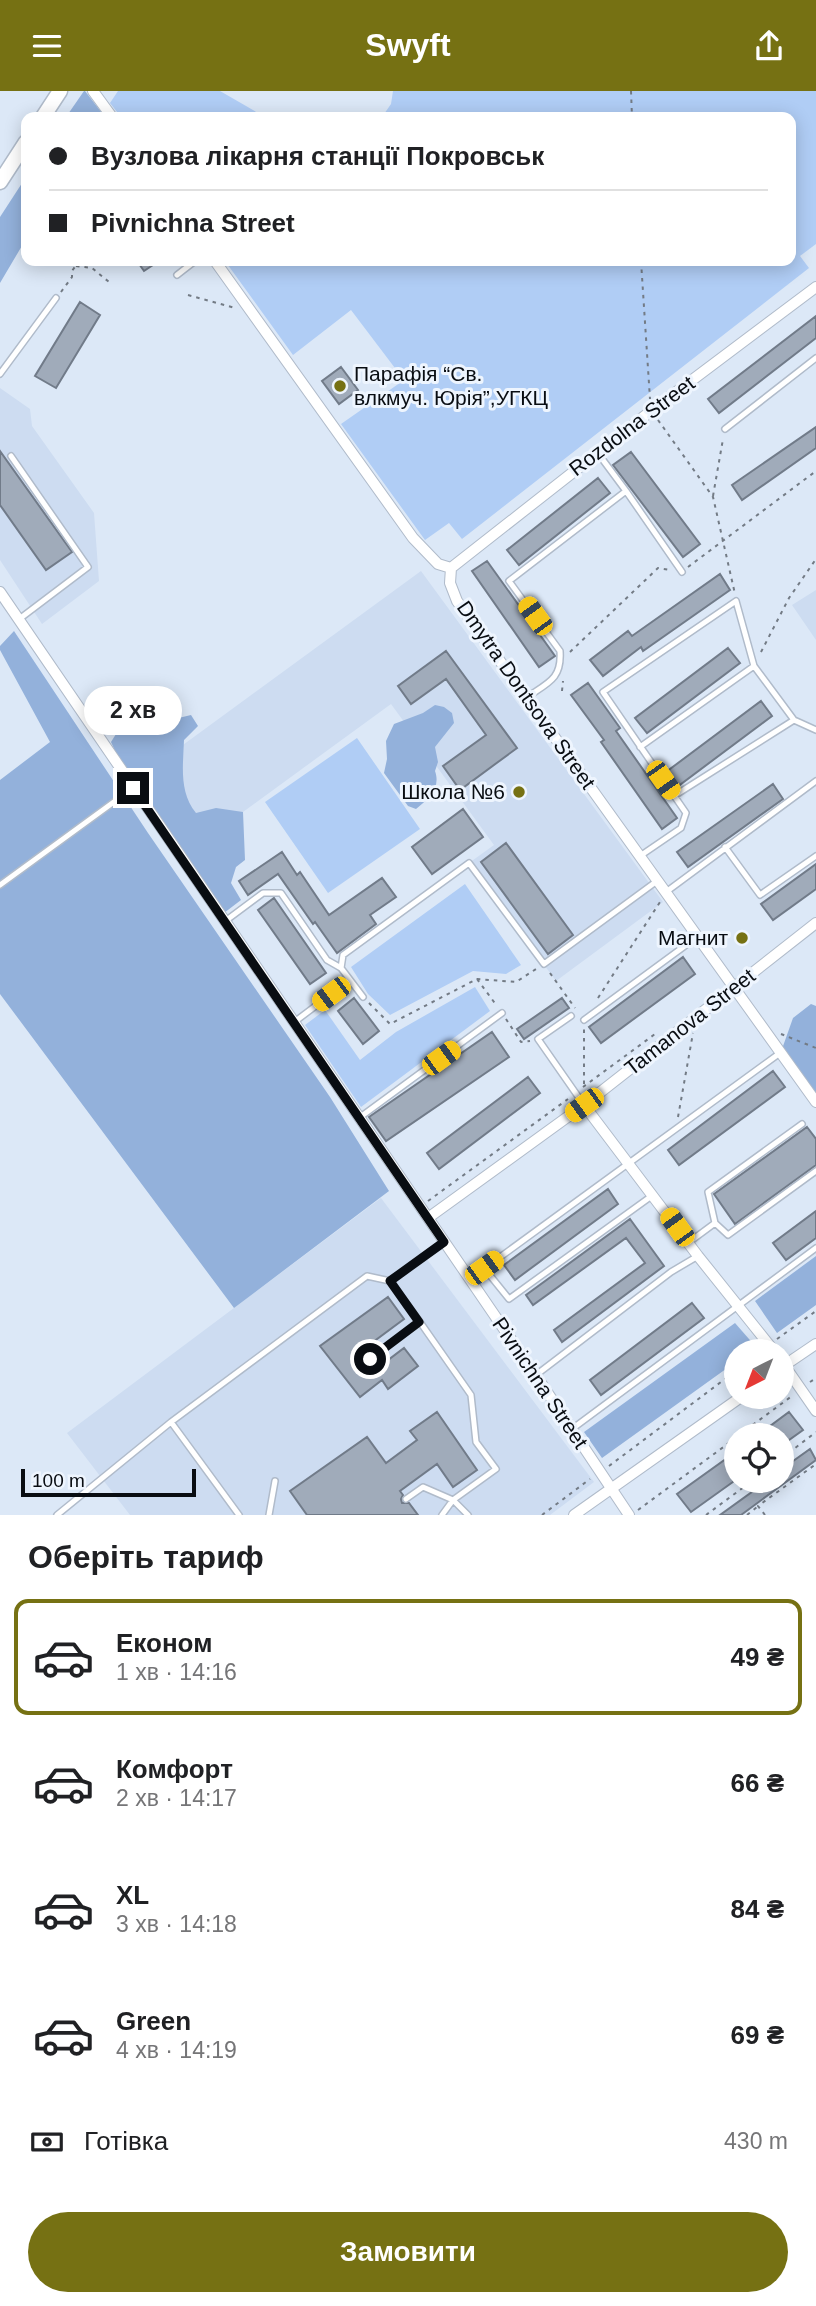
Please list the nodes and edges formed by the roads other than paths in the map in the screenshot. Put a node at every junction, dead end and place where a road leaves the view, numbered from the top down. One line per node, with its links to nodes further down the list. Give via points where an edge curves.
1 (60, 91): 3 (main road)
2 (93, 91): 4 (street)
3 (46, 112)
4 (108, 112)
5 (21, 150): 6 (main road)
6 (0, 182)
7 (189, 266): 9 (lane)
8 (219, 266): 18 (street, via 413,537 438,564)
9 (177, 275)
10 (816, 287): 15 (street, Rozdolna Street)
11 (56, 298): 13 (lane)
12 (816, 358): 14 (lane)
13 (0, 375)
14 (724, 429)
15 (597, 452): 17 (lane); 18 (street, Rozdolna Street)
16 (11, 456): 21 (lane, via 88,567)
17 (626, 491): 19 (lane); 23 (lane, via 509,581 560,651 555,678)
18 (451, 568): 23 (street, Dmytra Dontsova Street, via 450,583 457,601)
19 (682, 572)
20 (0, 592): 21 (street, Pivnichna Street)
21 (19, 620): 28 (street, Pivnichna Street)
22 (754, 666): 24 (lane); 26 (lane); 26 (lane, via 736,601 603,692)
23 (527, 697): 31 (street, Dmytra Dontsova Street)
24 (794, 720): 25 (lane); 29 (lane)
25 (816, 730)
26 (640, 747): 29 (lane)
27 (816, 781): 30 (lane)
28 (133, 788): 34 (lane); 36 (street, Pivnichna Street)
29 (674, 796): 31 (lane, via 686,813 681,828)
30 (726, 847): 32 (lane, via 760,895); 35 (lane)
31 (640, 856): 33 (street, Dmytra Dontsova Street)
32 (816, 856)
33 (658, 881): 35 (street, Dmytra Dontsova Street); 39 (lane, via 544,964 469,863 343,955)
34 (0, 885)
35 (666, 893): 38 (street, Dmytra Dontsova Street)
36 (224, 922): 39 (lane, via 263,893 281,893 327,960); 46 (street, Pivnichna Street)
37 (816, 923): 41 (street, Tamanova Street)
38 (697, 937): 41 (street, Dmytra Dontsova Street); 45 (lane)
39 (341, 968): 40 (lane)
40 (350, 980): 42 (lane); 46 (lane)
41 (733, 988): 47 (street, Dmytra Dontsova Street); 49 (street, Tamanova Street)
42 (363, 997)
43 (502, 1013): 50 (lane)
44 (571, 1016): 49 (lane, via 538,1039)
45 (584, 1020)
46 (293, 1023): 50 (street, Pivnichna Street)
47 (780, 1053): 48 (street, Dmytra Dontsova Street); 52 (lane)
48 (816, 1102)
49 (584, 1105): 52 (street); 55 (street, Tamanova Street)
50 (359, 1118): 55 (street, Pivnichna Street)
51 (802, 1124): 56 (lane, via 708,1192)
52 (628, 1163): 54 (street); 61 (lane)
53 (816, 1171): 56 (lane, via 728,1235)
54 (653, 1195): 58 (street); 61 (lane, via 509,1299)
55 (428, 1218): 57 (street, Pivnichna Street)
56 (715, 1223): 58 (lane)
57 (444, 1242): 62 (street, Pivnichna Street); 63 (lane)
58 (688, 1243): 60 (street)
59 (816, 1248): 64 (lane)
60 (698, 1255): 64 (street); 70 (lane)
61 (484, 1268): 62 (lane)
62 (470, 1279): 70 (street, Pivnichna Street)
63 (390, 1281): 65 (lane); 74 (lane, via 367,1276)
64 (737, 1306): 66 (street); 75 (lane)
65 (419, 1322): 69 (lane); 79 (lane, via 471,1395 476,1441 496,1469)
66 (764, 1339)
67 (816, 1343): 68 (street)
68 (794, 1358)
69 (370, 1359)
70 (536, 1375): 75 (street, Pivnichna Street)
71 (794, 1381): 73 (street)
72 (724, 1409): 77 (street)
73 (816, 1411)
74 (171, 1422): 80 (lane); 81 (lane)
75 (572, 1429): 77 (street, Pivnichna Street)
76 (275, 1481): 82 (lane)
77 (611, 1488): 85 (street); 86 (street, Pivnichna Street)
78 (406, 1499): 79 (lane, via 423,1487)
79 (453, 1500): 83 (lane); 84 (lane)
80 (57, 1515)
81 (239, 1515)
82 (269, 1515)
83 (442, 1515)
84 (468, 1515)
85 (574, 1515)
86 (630, 1515)

